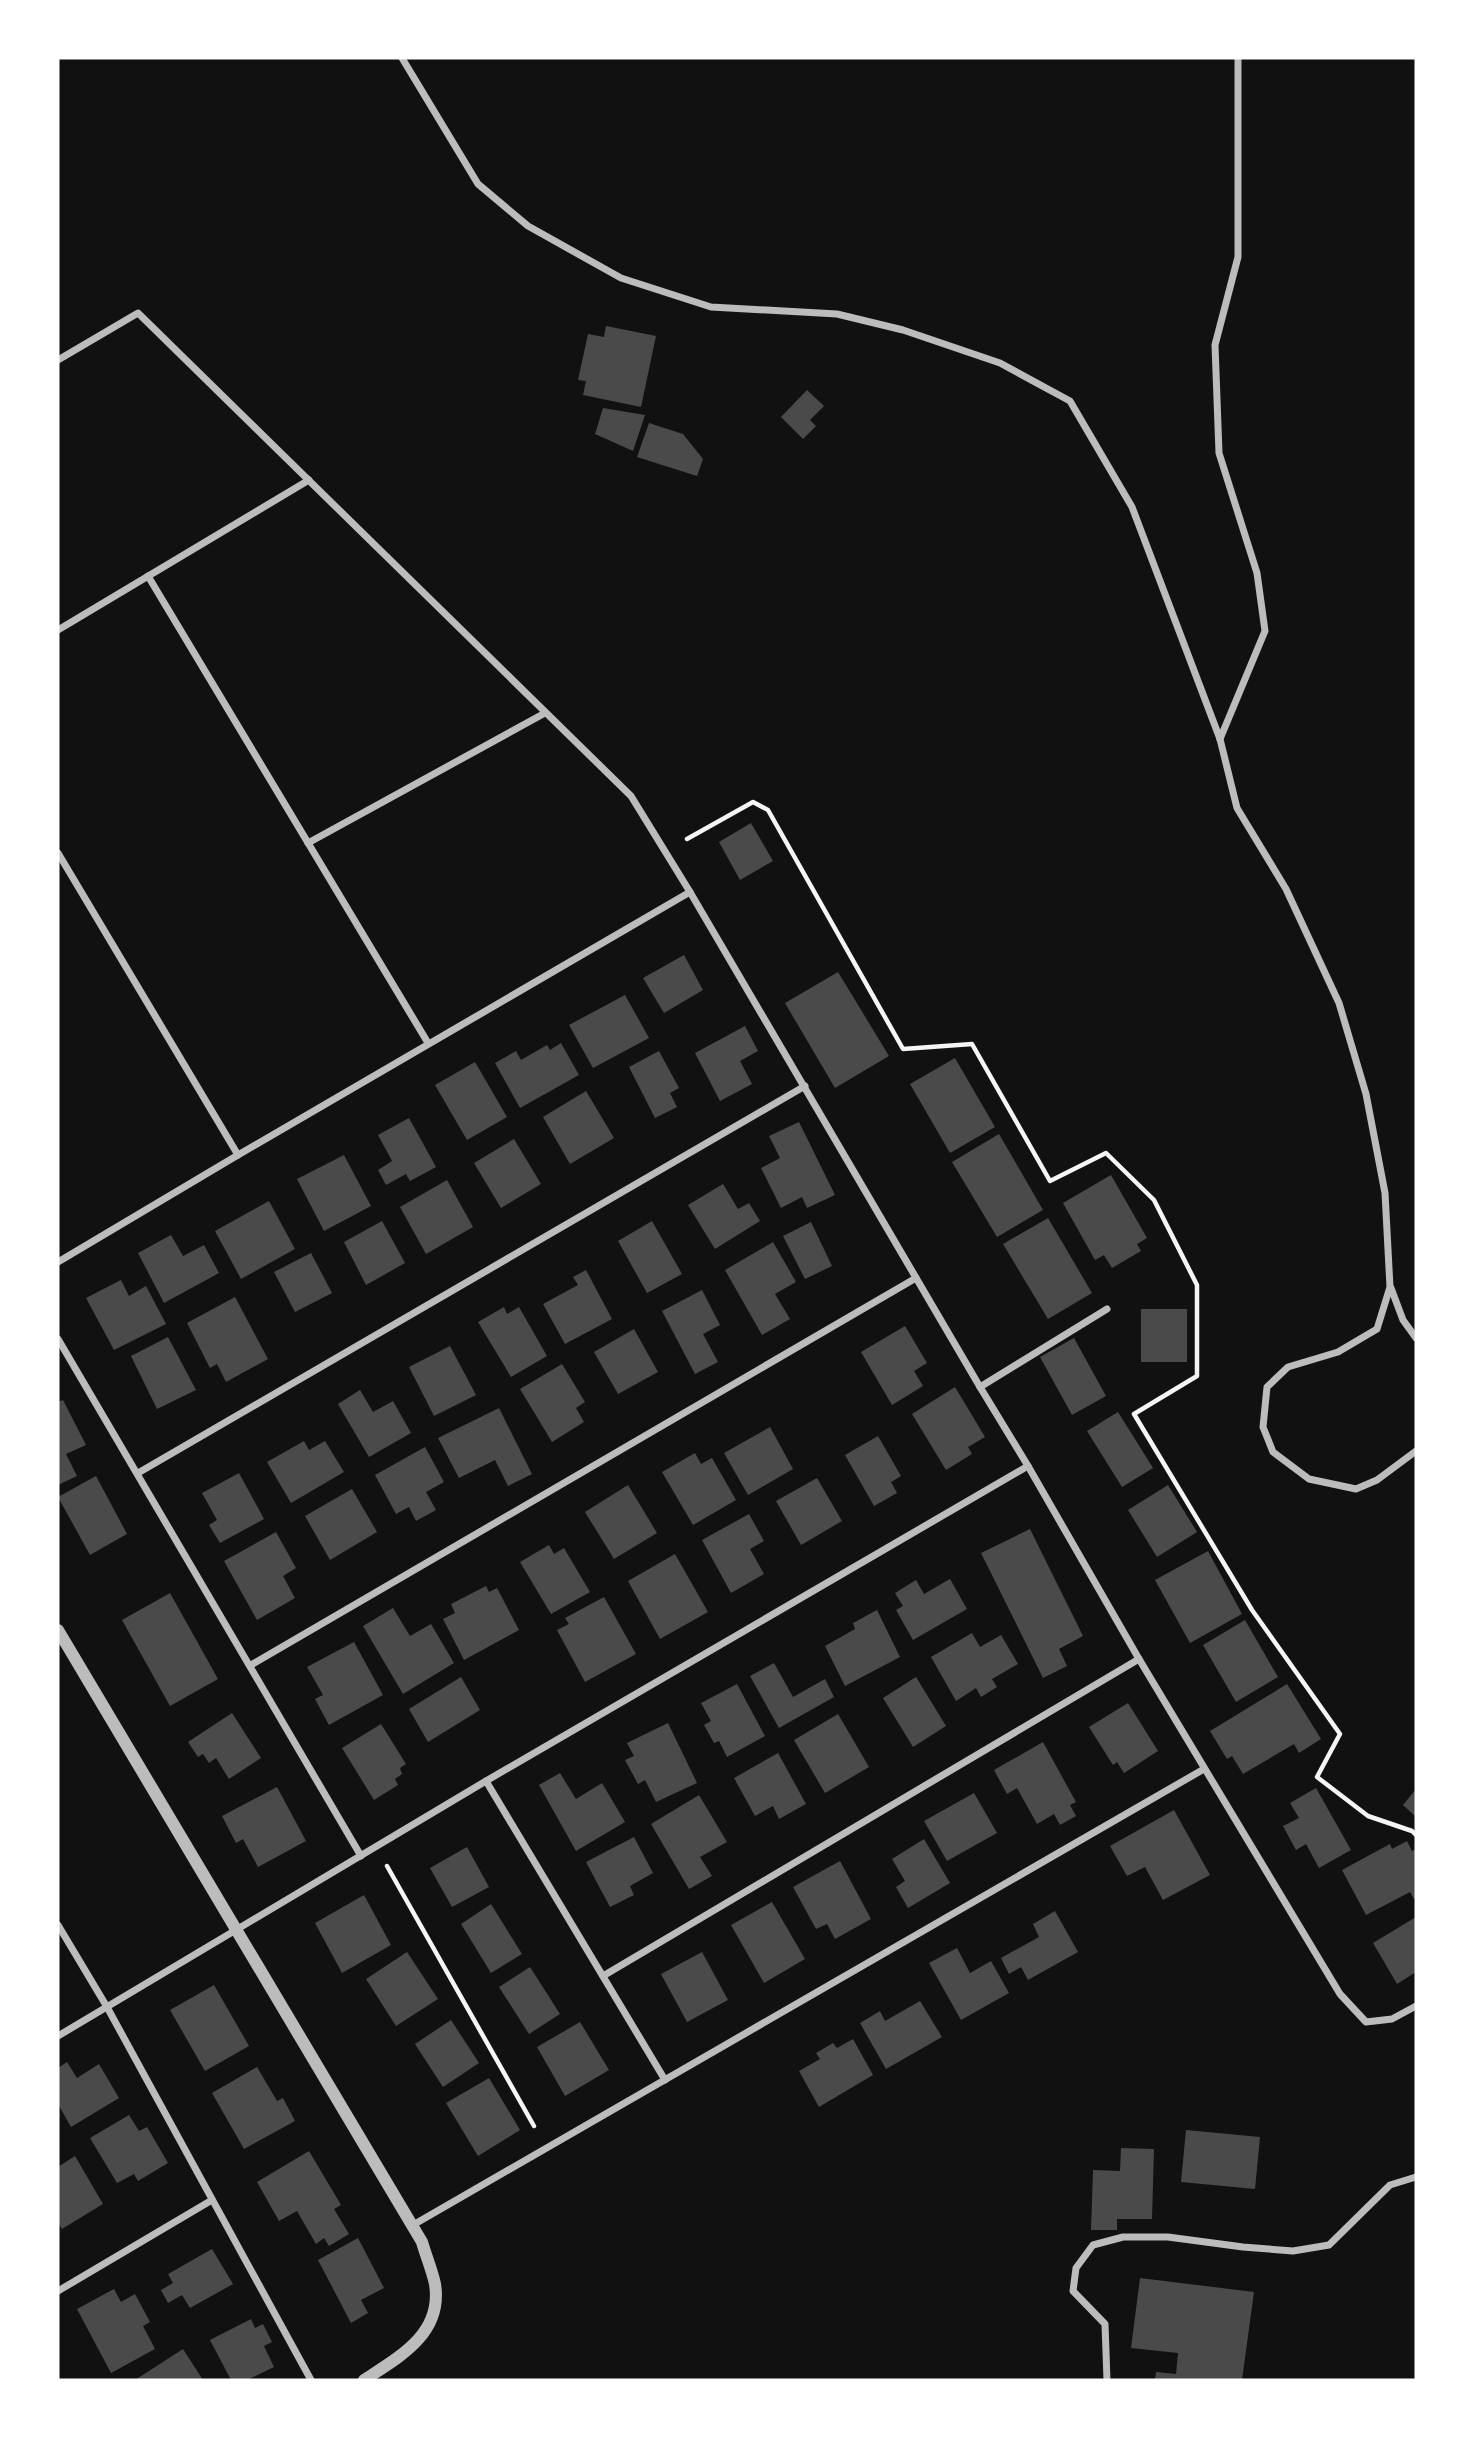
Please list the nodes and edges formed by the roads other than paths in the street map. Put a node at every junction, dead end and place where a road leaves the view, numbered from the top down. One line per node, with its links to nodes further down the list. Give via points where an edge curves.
1 (402, 58): 8 (street, via 478,184 528,226 621,278 711,307 837,314 903,330 1000,363 1070,401 1132,507)
2 (1238, 58): 8 (street, via 1238,257 1214,345 1219,453 1257,573 1265,631)
3 (58, 360): 4 (street, via 138,313)
4 (309, 481): 5 (street); 7 (street)
5 (148, 576): 6 (street); 9 (street)
6 (58, 630)
7 (545, 713): 9 (street); 11 (street, via 631,796)
8 (1220, 739): 17 (street, via 1237,808 1286,890 1339,1003 1366,1094 1385,1193)
9 (308, 843): 12 (street)
10 (58, 853): 14 (street)
11 (690, 892): 12 (street); 13 (street)
12 (428, 1043): 14 (street)
13 (805, 1086): 16 (street); 24 (street)
14 (237, 1155): 15 (street)
15 (58, 1262)
16 (916, 1278): 21 (street); 27 (street)
17 (1390, 1287): 19 (street); 22 (street, via 1377,1329 1338,1352 1288,1367 1267,1387 1263,1427 1273,1452 1309,1479 1356,1489 1377,1480)
18 (1107, 1310): 21 (street)
19 (1416, 1338)
20 (58, 1339): 24 (street)
21 (980, 1387): 23 (street)
22 (1416, 1451)
23 (1028, 1466): 26 (street); 29 (street)
24 (138, 1473): 27 (street)
25 (58, 1630): 32 (street)
26 (1139, 1659): 28 (street); 33 (street)
27 (250, 1665): 30 (street)
28 (1204, 1769): 34 (street, via 1340,1994 1366,2022 1392,2020); 37 (street)
29 (486, 1781): 30 (street); 33 (street)
30 (361, 1856): 32 (street)
31 (58, 1925): 35 (street)
32 (235, 1932): 35 (street); 40 (street)
33 (603, 1976): 37 (street)
34 (1416, 2006)
35 (107, 2007): 36 (street); 39 (street)
36 (58, 2036)
37 (665, 2080): 40 (street)
38 (1416, 2178): 44 (street, via 1390,2185 1329,2245 1293,2250 1123,2237 1093,2245 1076,2268 1073,2291 1105,2324)
39 (212, 2200): 41 (street); 42 (street)
40 (413, 2225): 43 (street, via 435,2286 432,2320 413,2346)
41 (58, 2291)
42 (311, 2380)
43 (364, 2380)
44 (1107, 2380)

